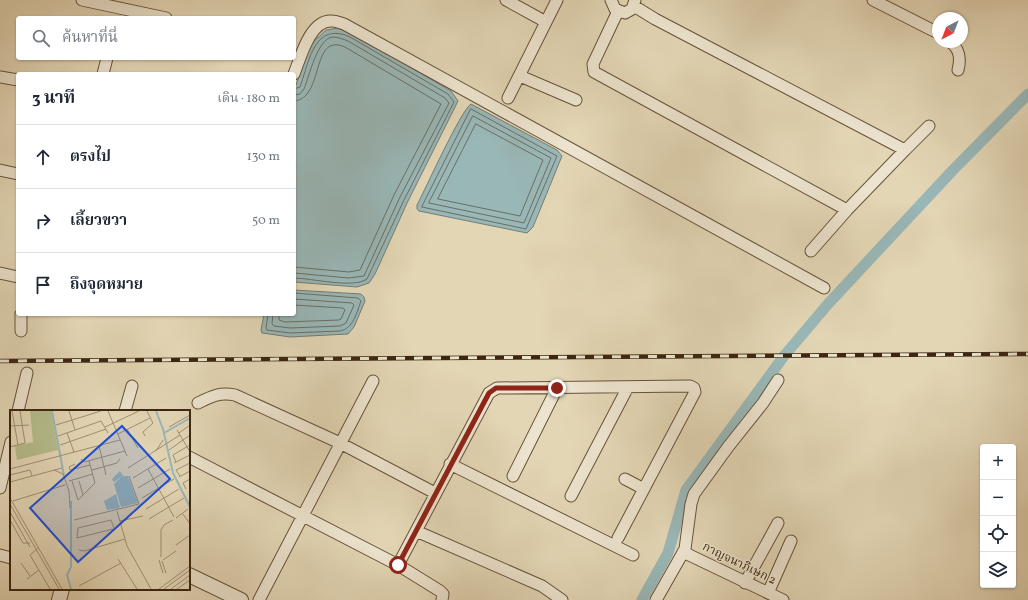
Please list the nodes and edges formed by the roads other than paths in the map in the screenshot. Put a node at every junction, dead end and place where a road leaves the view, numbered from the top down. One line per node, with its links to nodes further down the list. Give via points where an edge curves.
1 (82, 0): 7 (street)
2 (506, 0): 10 (street)
3 (557, 0): 10 (street)
4 (611, 0): 8 (street)
5 (873, 0): 11 (street)
6 (635, 3): 8 (street, via 629,12); 23 (street, via 655,20)
7 (117, 8): 9 (street)
8 (618, 11): 26 (street, via 593,64 594,72)
9 (156, 16)
10 (546, 22): 17 (street)
11 (932, 30)
12 (956, 48): 14 (street, via 960,61)
13 (107, 60): 15 (street)
14 (958, 70)
15 (104, 72)
16 (295, 72): 30 (street, via 305,44 314,29 322,23 331,21 344,24)
17 (520, 76): 20 (street); 21 (street)
18 (0, 77): 19 (street)
19 (16, 80)
20 (508, 98)
21 (576, 100)
22 (929, 126): 23 (street)
23 (906, 150): 26 (street)
24 (0, 170): 25 (street)
25 (16, 174)
26 (847, 210): 27 (street)
27 (811, 251)
28 (0, 273): 29 (street)
29 (16, 276)
30 (824, 288)
31 (21, 316): 32 (street)
32 (21, 331)
33 (27, 373): 40 (street)
34 (778, 380): 57 (street, via 694,494)
35 (373, 381): 42 (street)
36 (132, 386): 41 (street)
37 (628, 387): 38 (street); 49 (street, via 690,386 695,392); 51 (street)
38 (557, 388): 45 (street, via 496,388 489,393); 46 (street)
39 (198, 403): 42 (street, via 216,394 235,395)
40 (18, 410)
41 (125, 410)
42 (340, 443): 50 (street); 52 (street)
43 (10, 446): 48 (street)
44 (190, 458): 52 (street)
45 (450, 464): 50 (street); 59 (street)
46 (513, 476)
47 (625, 479): 49 (street)
48 (0, 488)
49 (644, 489): 55 (street)
50 (435, 492): 54 (street)
51 (571, 496)
52 (302, 515): 61 (street); 68 (street)
53 (778, 523): 63 (street)
54 (416, 531): 61 (street); 70 (street, via 542,586)
55 (618, 538)
56 (791, 541): 65 (street)
57 (683, 552): 63 (street, กาญจนาภิเษก 2); 71 (street)
58 (0, 555): 60 (street)
59 (633, 555)
60 (10, 558)
61 (398, 565): 69 (street, via 440,591 443,594)
62 (190, 575): 67 (street)
63 (745, 583): 65 (street, กาญจนาภิเษก 2)
64 (62, 590): 66 (street)
65 (768, 593): 72 (street, กาญจนาภิเษก 2)
66 (59, 600)
67 (241, 600)
68 (259, 600)
69 (442, 600)
70 (562, 600)
71 (656, 600)
72 (783, 600)

